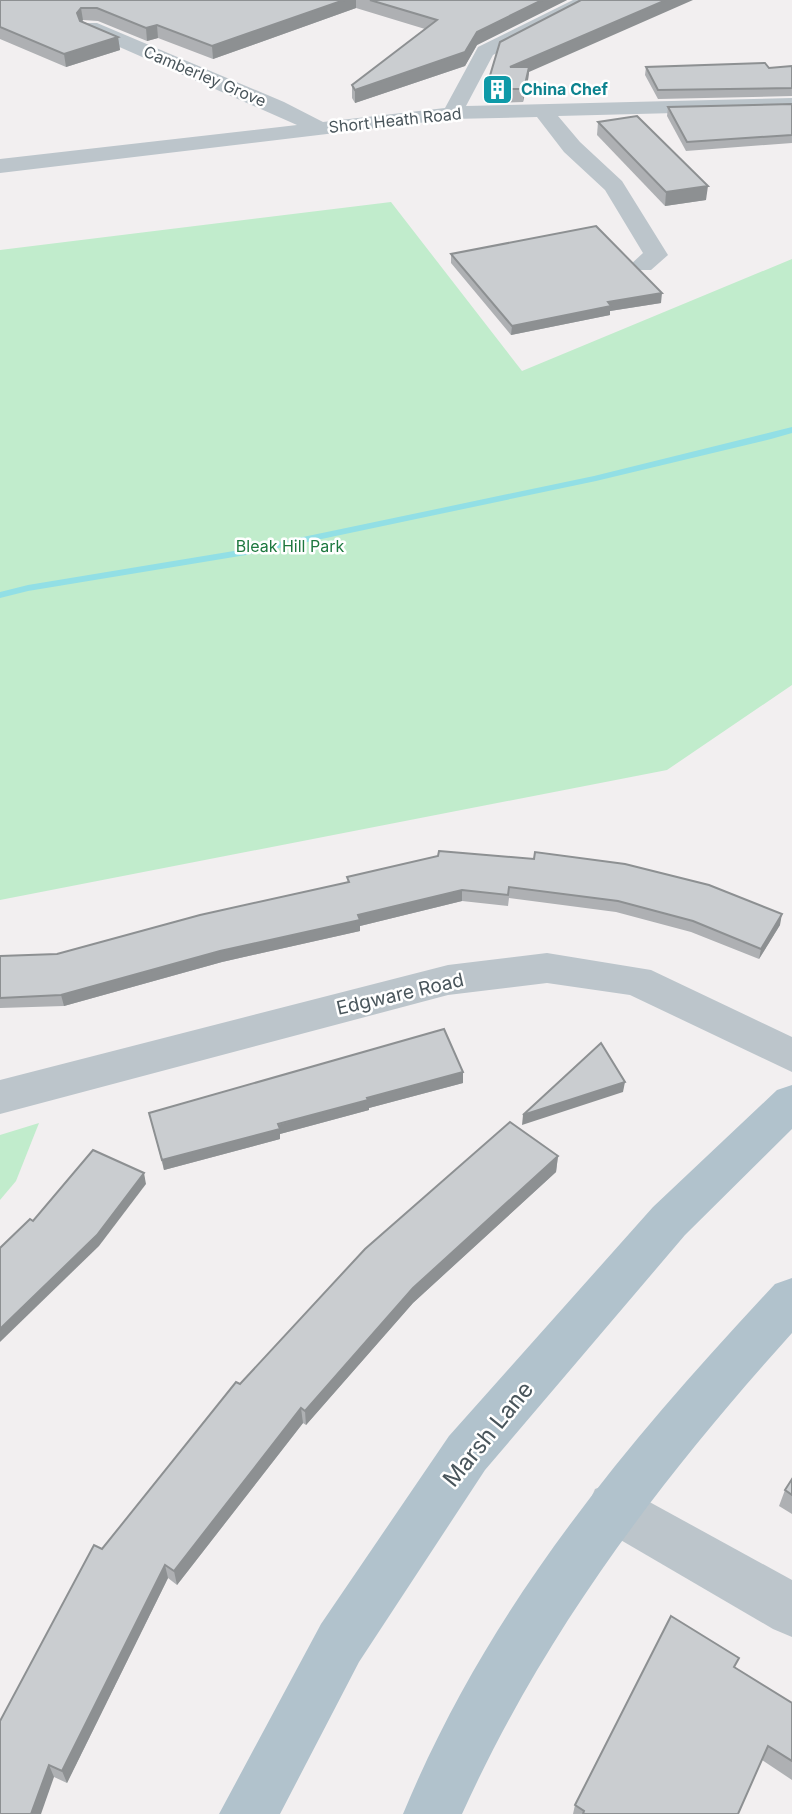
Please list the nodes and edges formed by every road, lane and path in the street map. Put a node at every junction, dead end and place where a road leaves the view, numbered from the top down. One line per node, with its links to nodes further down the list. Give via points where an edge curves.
1 (589, 0): 5 (street, via 485,51)
2 (90, 27): 6 (street, Camberley Grove)
3 (792, 104): 4 (street, Short Heath Road)
4 (541, 109): 5 (street, Short Heath Road); 8 (street, via 572,147 614,186)
5 (452, 113): 6 (street, Short Heath Road)
6 (319, 128): 7 (street, Short Heath Road)
7 (0, 166)
8 (658, 258)
9 (792, 1056): 10 (street, Edgware Road, via 637,981 547,968 448,980)
10 (0, 1097)
11 (792, 1102): 15 (main road, Marsh Lane, via 668,1221 467,1453 340,1643)
12 (792, 1299): 13 (main road, via 652,1456)
13 (613, 1507): 14 (street); 16 (main road, via 513,1656)
14 (792, 1610)
15 (248, 1814)
16 (432, 1814)

